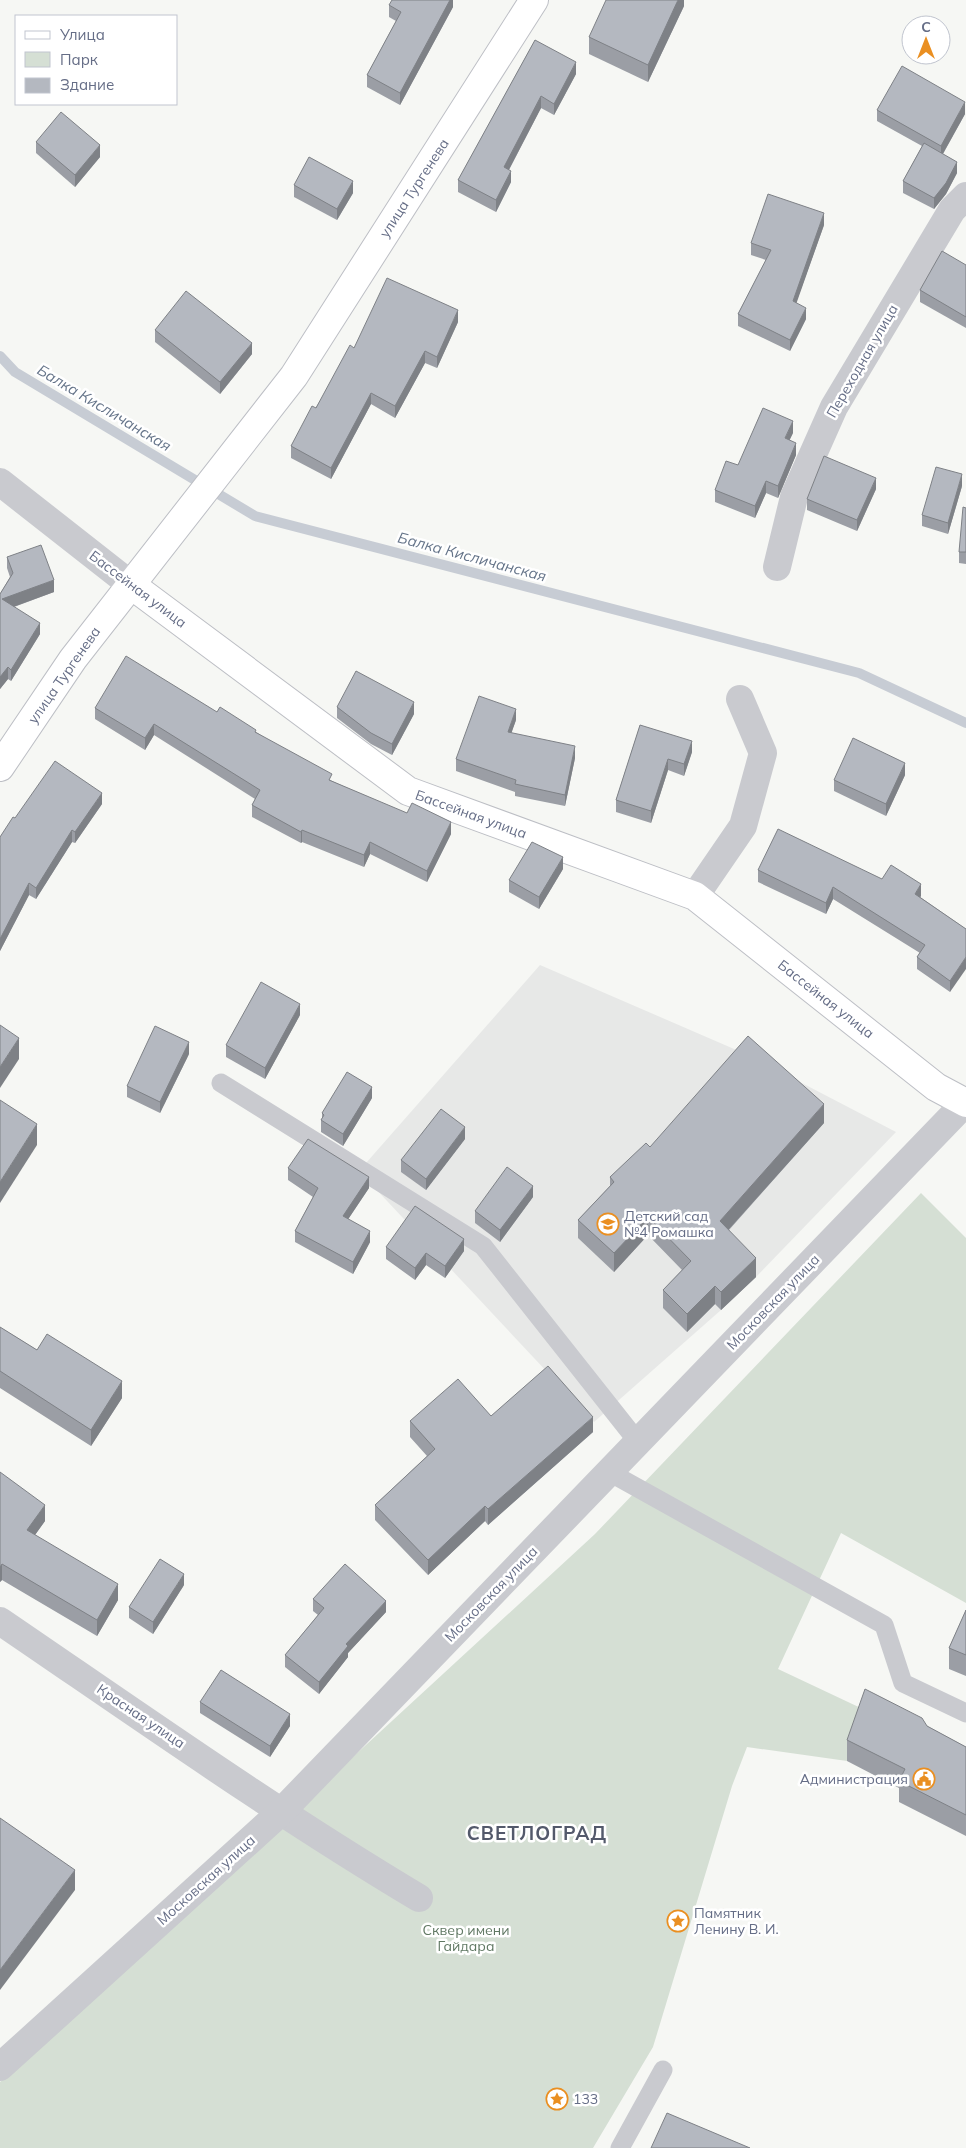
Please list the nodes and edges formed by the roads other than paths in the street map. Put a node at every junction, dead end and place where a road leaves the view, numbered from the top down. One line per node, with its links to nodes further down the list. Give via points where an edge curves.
1 (534, 0): 5 (street, улица Тургенева, via 294,376)
2 (966, 196): 4 (street, Переходная улица, via 952,210 834,407 794,497)
3 (0, 482): 5 (street, Бассейная улица)
4 (777, 567)
5 (130, 584): 7 (street, улица Тургенева, via 73,659); 8 (street, Бассейная улица, via 408,791)
6 (740, 699): 8 (street, via 763,753 743,826)
7 (0, 767)
8 (695, 896): 10 (street, Бассейная улица, via 936,1086)
9 (221, 1083): 11 (lane, via 483,1246)
10 (966, 1103): 11 (street, Московская улица)
11 (638, 1442): 12 (street, Московская улица)
12 (609, 1472): 14 (lane, via 884,1624 903,1682); 15 (street, Московская улица)
13 (0, 1621): 15 (street, Красная улица)
14 (966, 1713)
15 (281, 1812): 16 (street, Красная улица); 17 (street, Московская улица)
16 (419, 1898)
17 (0, 2066)
18 (664, 2070): 19 (lane)
19 (620, 2148)

